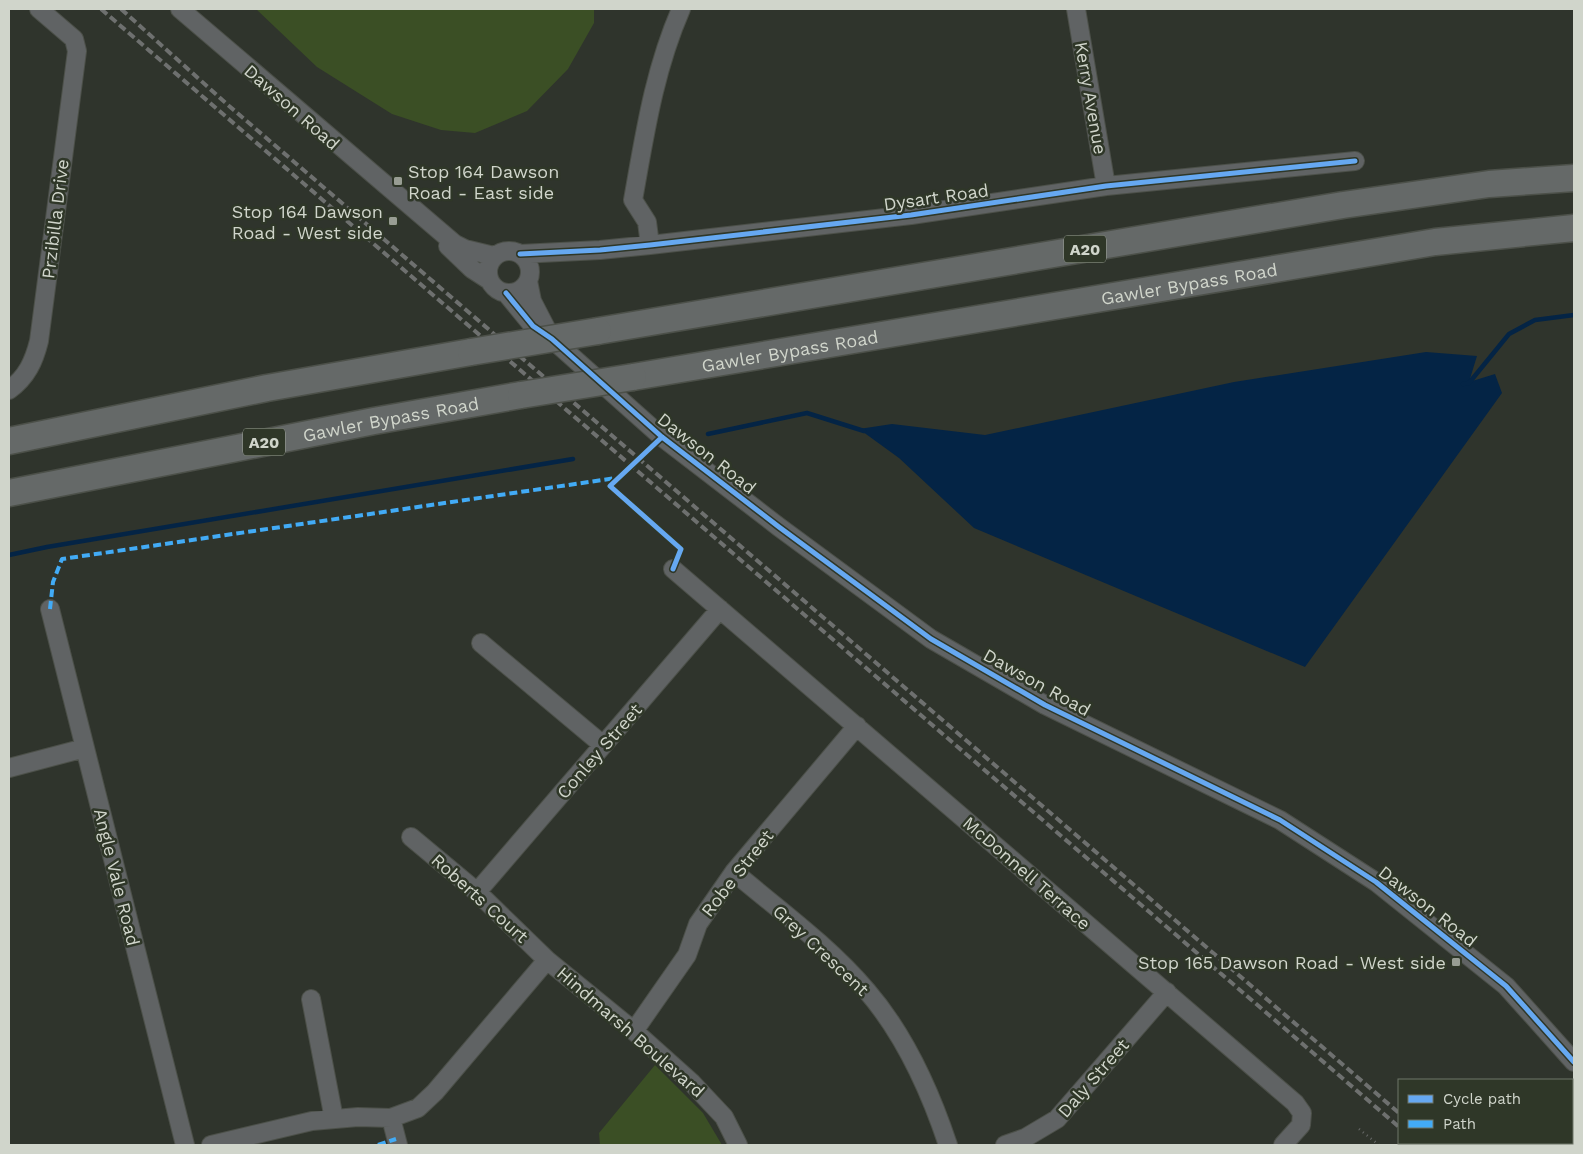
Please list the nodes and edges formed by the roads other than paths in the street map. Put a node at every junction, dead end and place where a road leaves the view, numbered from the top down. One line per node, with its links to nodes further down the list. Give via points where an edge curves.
1 (39, 9): 18 (street, Przibilla Drive, via 74,39 77,51 39,341 23,379)
2 (180, 9): 8 (street, Dawson Road)
3 (681, 9): 10 (street, via 666,44 654,89 633,200 647,222)
4 (1076, 9): 7 (street, Kerry Avenue)
5 (1355, 161): 7 (street, Dysart Road)
6 (1574, 178): 19 (highway, A20, bridge, via 1489,184 1342,205 267,388)
7 (1106, 186): 10 (street, Dysart Road, via 911,215)
8 (405, 203): 13 (street, Dawson Road, via 465,250); 15 (street, Dawson Road, via 472,269)
9 (1574, 228): 20 (highway, Gawler Bypass Road / A20, bridge, via 1416,245 521,395)
10 (650, 245): 11 (street, Dysart Road)
11 (600, 250): 12 (street, Dysart Road); 14 (street, Dysart Road, via 555,259)
12 (520, 254): 13 (street, via 509,250); 14 (street, via 526,259)
13 (494, 256): 15 (street, via 488,266)
14 (529, 278): 16 (street, via 521,290); 17 (street, Dawson Road, via 532,301)
15 (489, 280): 16 (street, via 495,288)
16 (506, 293): 17 (street, Dawson Road, via 533,326)
17 (552, 339): 36 (street, Dawson Road, via 662,437 931,639 1045,705 1280,820 1376,882 1506,986)
18 (9, 390)
19 (9, 441)
20 (9, 492)
21 (673, 569): 23 (street, McDonnell Terrace)
22 (50, 609): 27 (street, Angle Vale Road)
23 (720, 609): 25 (street, McDonnell Terrace); 26 (street, Conley Street)
24 (481, 643): 26 (street)
25 (857, 726): 30 (street, Robe Street); 33 (street, McDonnell Terrace)
26 (603, 746): 31 (street, Conley Street)
27 (85, 748): 28 (street); 39 (street, Angle Vale Road)
28 (9, 768)
29 (411, 837): 31 (street, Roberts Court)
30 (734, 872): 35 (street, Robe Street, via 698,924 687,955); 43 (street, Grey Crescent, via 840,963 868,992 916,1066)
31 (477, 892): 32 (street, Roberts Court)
32 (547, 960): 35 (street, Hindmarsh Boulevard); 37 (street, Hindmarsh Boulevard, via 435,1092 418,1108)
33 (1167, 992): 44 (street, Daly Street, via 1057,1120 1032,1135); 45 (street, McDonnell Terrace, via 1300,1109 1301,1125)
34 (311, 999): 38 (street)
35 (634, 1031): 42 (street, Hindmarsh Boulevard, via 709,1099 724,1118)
36 (1574, 1062)
37 (391, 1118): 38 (street, Hindmarsh Boulevard); 41 (street)
38 (334, 1119): 40 (street, Hindmarsh Boulevard, via 312,1121)
39 (185, 1145)
40 (211, 1145)
41 (398, 1145)
42 (738, 1145)
43 (948, 1145)
44 (1005, 1145)
45 (1284, 1145)

